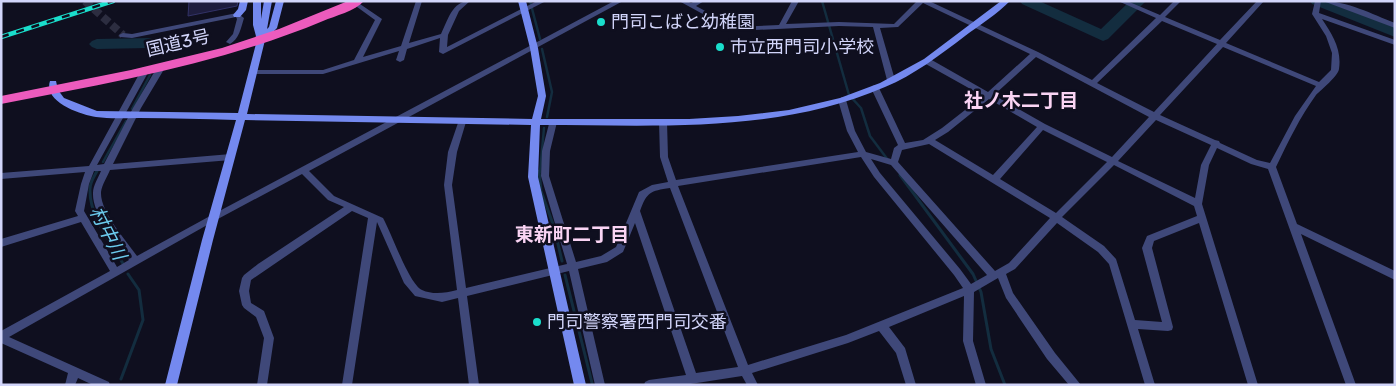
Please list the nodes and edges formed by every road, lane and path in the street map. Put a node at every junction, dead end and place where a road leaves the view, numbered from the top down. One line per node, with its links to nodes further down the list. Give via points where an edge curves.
1 (244, 1): 24 (street)
2 (257, 1): 30 (street)
3 (268, 1): 30 (street)
4 (280, 1): 30 (street)
5 (340, 1): 30 (highway, 国道3号)
6 (418, 1): 36 (street)
7 (467, 1): 32 (street, via 456,10)
8 (620, 1): 37 (street)
9 (682, 1): 21 (street)
10 (701, 1): 21 (street)
11 (796, 1): 28 (street)
12 (922, 1): 26 (street, via 896,26); 29 (street)
13 (1006, 1): 29 (street)
14 (1121, 1): 25 (street)
15 (1178, 1): 25 (street)
16 (1260, 1): 34 (street)
17 (1318, 1): 23 (street)
18 (1326, 1): 27 (street)
19 (356, 2): 30 (highway, 国道3号); 41 (street, via 379,19)
20 (539, 3): 22 (street)
21 (690, 6): 28 (street, via 734,29)
22 (524, 7): 32 (street, via 443,52); 37 (street)
23 (1315, 14): 35 (street); 47 (street, via 1336,52 1335,71)
24 (237, 15): 31 (street, via 132,36); 33 (street, via 241,18 239,28)
25 (1160, 17): 34 (street); 46 (street)
26 (876, 26): 28 (street); 45 (street)
27 (1395, 26)
28 (781, 27)
29 (974, 27): 38 (street); 40 (street)
30 (264, 33): 33 (highway, 国道3号); 42 (highway, 国道3号); 44 (street)
31 (123, 35)
32 (444, 35): 36 (street)
33 (230, 42): 48 (highway, 国道3号)
34 (1221, 43): 47 (street); 56 (street)
35 (1395, 43)
36 (405, 46): 39 (street); 41 (street)
37 (534, 48): 58 (street); 60 (street, via 542,96)
38 (1035, 54): 46 (street); 51 (street)
39 (400, 60)
40 (927, 61): 45 (street); 51 (street)
41 (357, 62): 44 (street, via 323,72)
42 (162, 66): 43 (highway, 国道3号); 55 (street)
43 (146, 69): 48 (highway, 国道3号); 54 (street)
44 (254, 72): 57 (street)
45 (891, 80): 49 (street)
46 (1093, 83): 56 (street)
47 (1319, 85): 71 (street, via 1300,110)
48 (52, 86): 50 (highway, 国道3号); 52 (highway, 国道3号); 54 (street, via 54,95 61,101 96,114)
49 (875, 88): 53 (street); 66 (street)
50 (1, 93)
51 (988, 96): 63 (street); 64 (street)
52 (1, 100)
53 (844, 100): 62 (street, via 789,113); 67 (street, via 851,131)
54 (119, 115): 55 (street); 73 (street)
55 (135, 115): 57 (street); 72 (street)
56 (1155, 116): 65 (street); 69 (street)
57 (242, 118): 58 (street); 68 (street)
58 (402, 119): 59 (street); 74 (street)
59 (462, 122): 60 (street); 95 (street, via 449,167 448,184)
60 (536, 122): 61 (street); 90 (street, via 533,177)
61 (553, 122): 62 (street); 89 (street, via 546,151 545,176)
62 (663, 122): 77 (street, via 664,157)
63 (1042, 126): 69 (street); 76 (street)
64 (929, 140): 66 (street); 76 (street)
65 (1216, 143): 71 (street); 78 (street, via 1205,165)
66 (904, 146): 70 (street, via 898,148)
67 (863, 154): 70 (street); 77 (street); 94 (street)
68 (231, 157): 72 (street); 83 (street)
69 (1112, 162): 78 (street); 84 (street)
70 (894, 163): 92 (street)
71 (1272, 167): 86 (street)
72 (106, 168): 73 (street); 88 (street, via 97,191 100,206)
73 (91, 169): 75 (street); 82 (street, via 79,211)
74 (304, 171): 79 (street, via 331,198); 83 (street)
75 (1, 176)
76 (994, 180): 84 (street)
77 (673, 184): 80 (street, via 642,194); 99 (street)
78 (1198, 204): 85 (street)
79 (349, 208): 81 (street); 105 (street, via 247,278 244,291 247,305 260,314 269,338)
80 (635, 210): 89 (street, via 620,249 604,259); 101 (street)
81 (373, 216): 95 (street, via 380,220 407,280 418,293 442,298); 106 (street)
82 (83, 218): 87 (street); 91 (street)
83 (213, 218): 88 (street); 104 (street)
84 (1057, 218): 92 (street, via 1012,266); 96 (street, via 1101,249 1113,262)
85 (1202, 218): 96 (street, via 1150,239 1147,248 1168,327); 116 (street)
86 (1293, 226): 93 (street); 117 (street)
87 (1, 243)
88 (136, 262): 91 (street)
89 (573, 267): 90 (street); 109 (street)
90 (554, 271): 95 (street); 108 (street)
91 (116, 273): 98 (street)
92 (997, 274): 94 (street); 114 (street, via 1052,356)
93 (1395, 276)
94 (969, 290): 97 (street); 113 (street, via 968,341)
95 (464, 292): 107 (street)
96 (1132, 324): 115 (street)
97 (881, 326): 99 (street); 112 (street, via 901,351)
98 (1, 337): 100 (street)
99 (745, 371): 101 (street); 111 (street)
100 (74, 372): 102 (street); 103 (street)
101 (693, 379): 110 (street)
102 (70, 385)
103 (105, 385)
104 (171, 385)
105 (262, 385)
106 (347, 385)
107 (474, 385)
108 (580, 385)
109 (600, 385)
110 (650, 385)
111 (753, 385)
112 (911, 385)
113 (981, 385)
114 (1076, 385)
115 (1150, 385)
116 (1254, 385)
117 (1351, 385)

